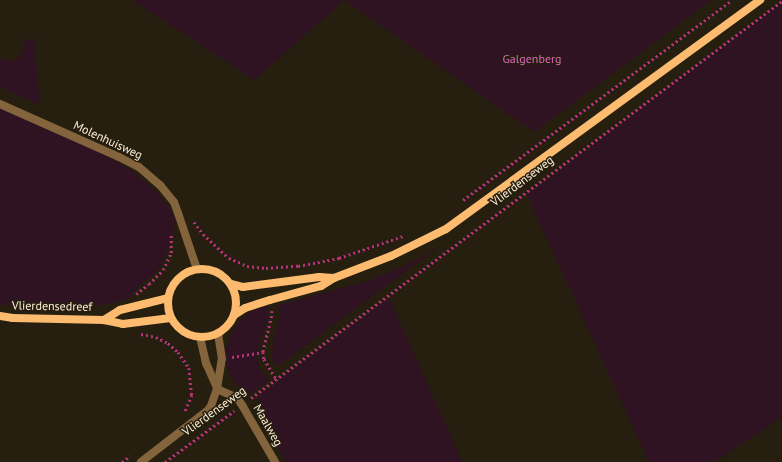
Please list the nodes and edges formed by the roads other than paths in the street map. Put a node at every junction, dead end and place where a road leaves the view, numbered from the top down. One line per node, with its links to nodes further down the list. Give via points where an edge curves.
1 (760, 0): 4 (main road, Vlierdenseweg, via 446,229 391,256)
2 (0, 104): 3 (street, Molenhuisweg, via 139,167 160,185 176,208)
3 (197, 269): 5 (main road, via 208,269 218,273); 6 (main road, via 178,279)
4 (334, 278): 5 (main road, Vlierdenseweg, via 318,277 243,287); 7 (main road, Vlierdenseweg, via 320,286 245,308)
5 (231, 284): 7 (main road, via 236,298)
6 (168, 298): 9 (main road); 10 (main road, Vlierdensedreef, via 120,310)
7 (234, 315): 11 (main road)
8 (0, 316): 10 (main road, Vlierdensedreef)
9 (171, 318): 10 (main road, Vlierdensedreef, via 123,324); 12 (main road, via 179,328)
10 (104, 320)
11 (218, 333): 12 (main road); 13 (street, Vlierdenseweg, via 222,359)
12 (200, 337): 13 (street, Vlierdenseweg, via 206,363)
13 (217, 389): 14 (street, Vlierdenseweg, via 207,411); 15 (street, Maalweg, via 237,398 242,404)
14 (141, 462)
15 (275, 462)

